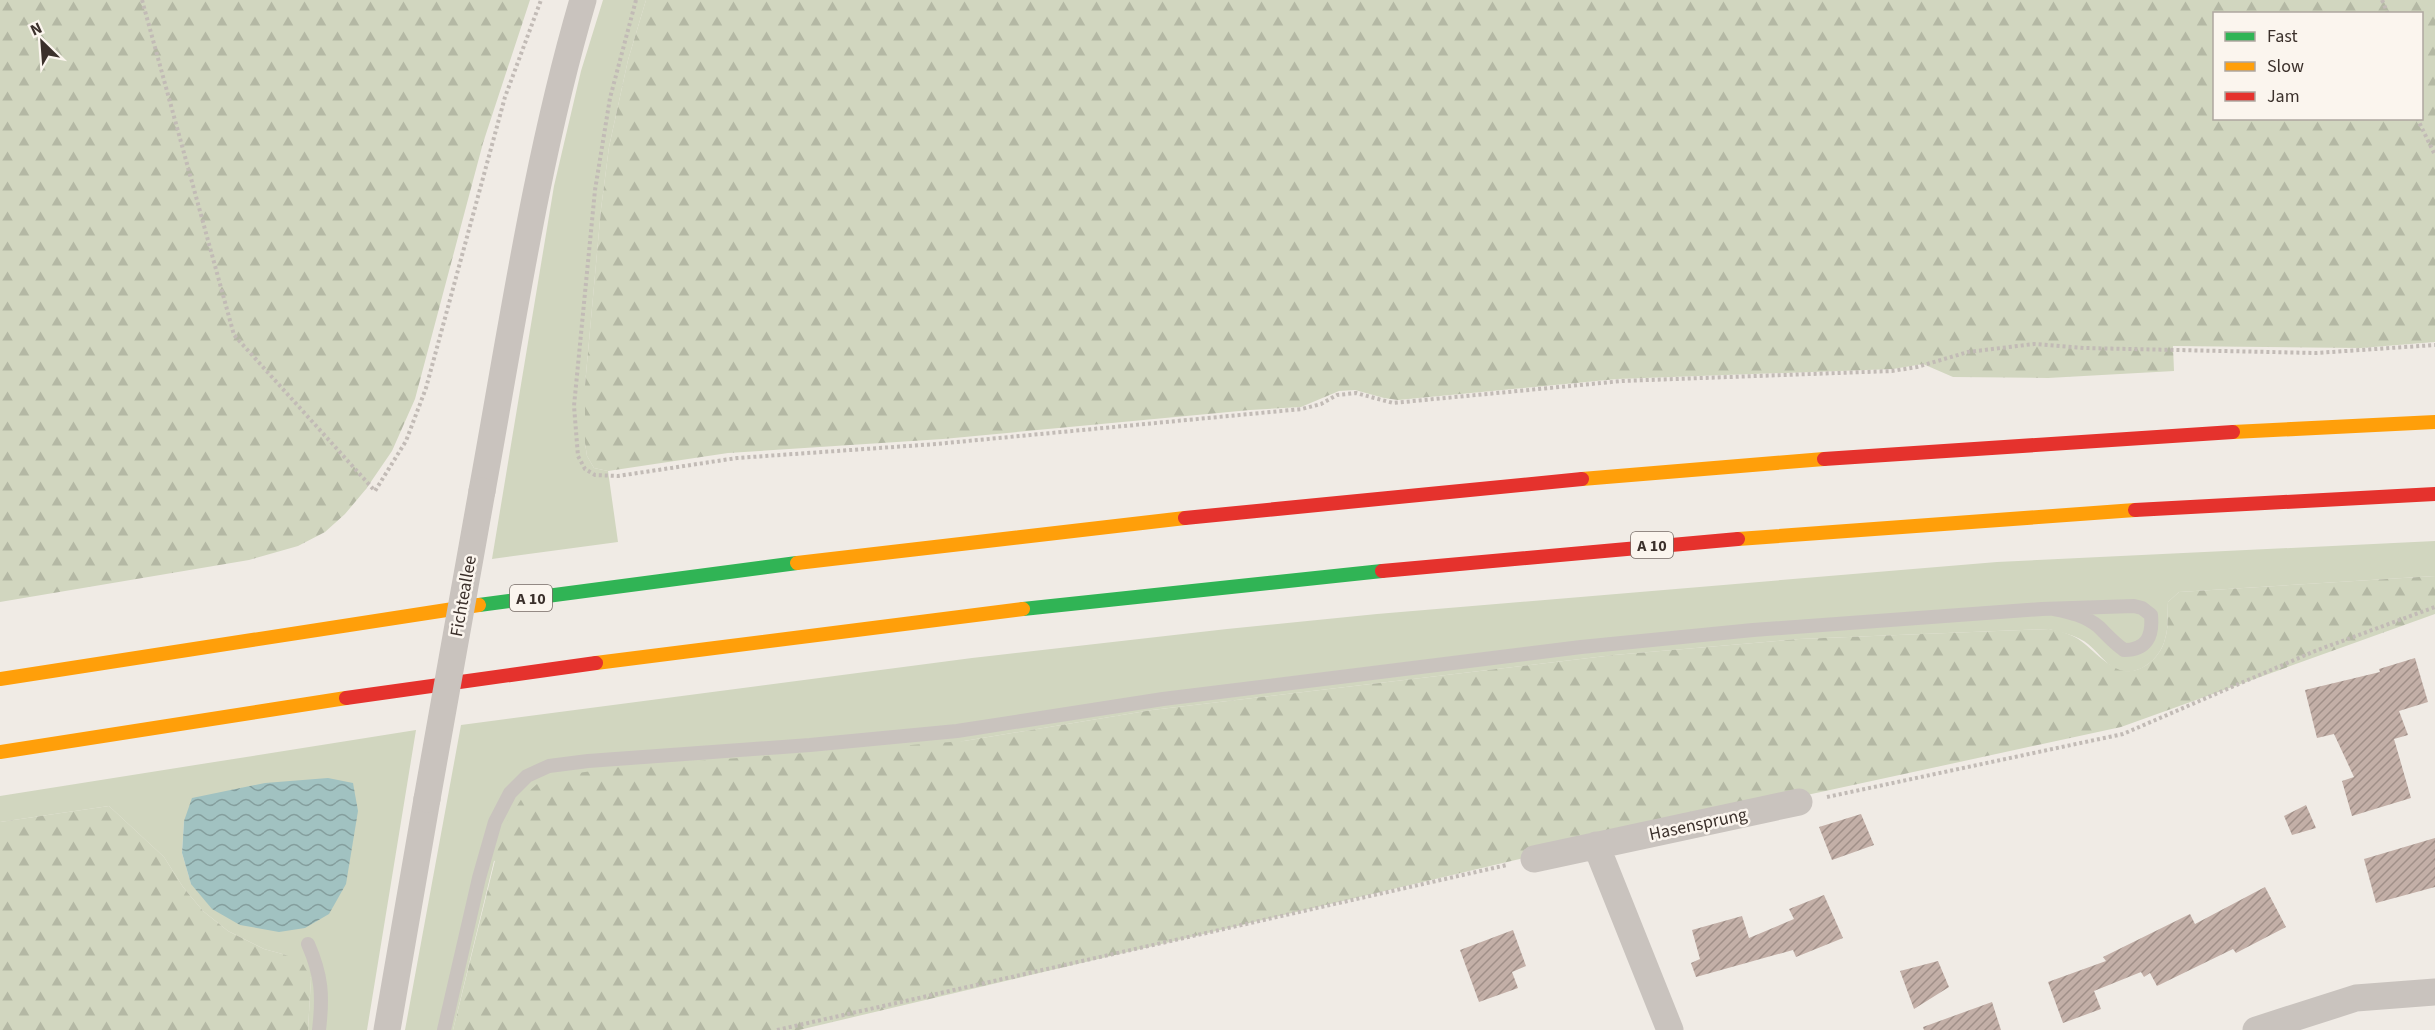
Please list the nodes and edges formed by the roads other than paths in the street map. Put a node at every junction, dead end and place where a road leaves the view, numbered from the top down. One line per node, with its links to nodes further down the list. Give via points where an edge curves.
1 (583, 0): 13 (street, Fichteallee, bridge, via 543,162)
2 (2435, 422): 5 (highway, A 10, via 2038,444 1629,475 1065,531 504,602)
3 (2435, 494): 6 (highway, A 10, via 1689,542 1341,573 549,668)
4 (2054, 609): 4 (lane, via 2142,608 2151,615 2152,627 2149,639 2141,647 2124,650 2086,618); 14 (lane, via 1753,630 1581,647 1163,699 957,731 549,766 527,776 510,793 495,822)
5 (0, 679)
6 (0, 752)
7 (1799, 802): 8 (street, Hasensprung)
8 (1596, 845): 9 (street, Hasensprung); 15 (street)
9 (1534, 859)
10 (308, 944): 12 (lane, via 319,968 323,998)
11 (2435, 992): 16 (street, via 2356,998)
12 (319, 1030)
13 (387, 1030)
14 (444, 1030)
15 (1670, 1030)
16 (2256, 1030)

